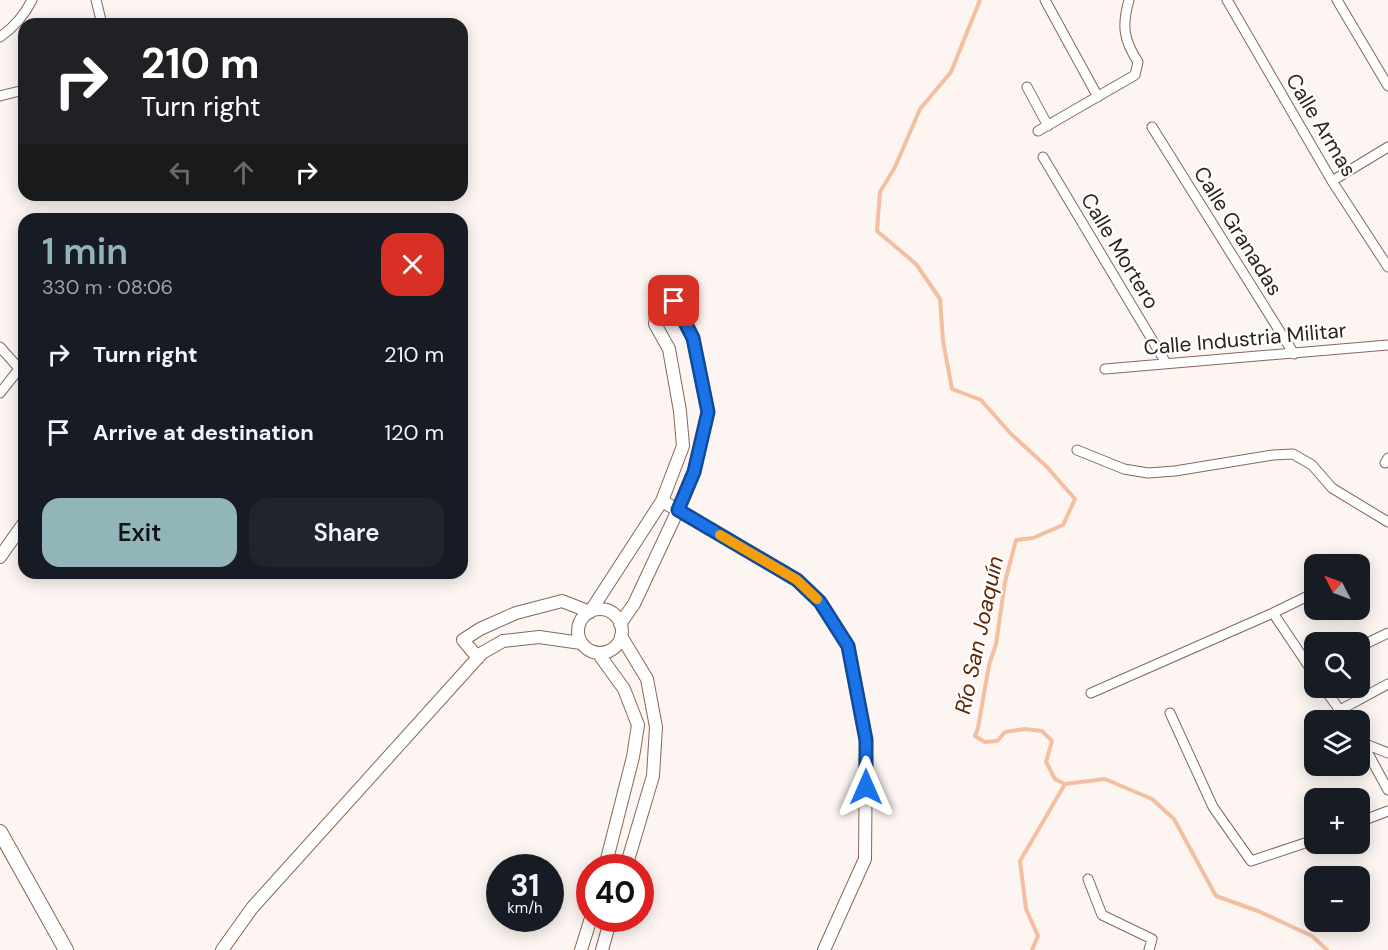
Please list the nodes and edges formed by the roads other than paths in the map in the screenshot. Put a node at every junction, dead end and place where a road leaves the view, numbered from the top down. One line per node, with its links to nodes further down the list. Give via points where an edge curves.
1 (32, 0): 7 (street)
2 (96, 0): 8 (street)
3 (1045, 0): 15 (street)
4 (1129, 0): 15 (street, via 1124,17 1128,46 1138,62 1135,75)
5 (1227, 0): 21 (street, Calle Armas)
6 (1336, 0): 11 (street)
7 (20, 18)
8 (100, 18)
9 (18, 20): 10 (street)
10 (0, 37)
11 (1388, 86)
12 (1027, 87): 16 (street)
13 (18, 92): 14 (street)
14 (0, 96)
15 (1098, 97): 16 (street)
16 (1048, 126): 18 (street)
17 (1152, 127): 25 (street, Calle Granadas)
18 (1038, 131)
19 (1388, 147): 21 (street)
20 (1043, 157): 26 (street, Calle Mortero)
21 (1332, 181): 22 (street, Calle Armas)
22 (1388, 267)
23 (1388, 345): 25 (street, Calle Industria Militar)
24 (0, 347): 27 (street)
25 (1294, 354): 26 (street, Calle Industria Militar)
26 (1166, 363): 28 (street, Calle Industria Militar)
27 (18, 367)
28 (1105, 369)
29 (18, 376): 30 (street)
30 (0, 393)
31 (1077, 450): 34 (street, via 1124,469 1148,473 1293,454 1312,465 1332,488)
32 (662, 501): 33 (street); 33 (street, via 683,446 669,349 656,324 659,300 674,301 693,338 708,412 694,472); 38 (street)
33 (678, 510): 40 (street); 68 (street, via 797,580 820,602 848,646 866,740 865,859)
34 (1388, 522)
35 (18, 532): 36 (street)
36 (0, 557)
37 (1304, 598): 39 (street)
38 (590, 612): 40 (street, via 611,612); 43 (street, via 580,622); 45 (street, via 562,601 516,613 464,640)
39 (1273, 613): 46 (street); 48 (street)
40 (621, 630): 44 (street, via 615,647); 60 (street, via 647,679 656,727 653,776)
41 (1388, 633): 42 (street)
42 (1370, 642)
43 (581, 643): 44 (street); 45 (street, via 539,637 503,642)
44 (598, 653): 59 (street, via 624,689 638,725)
45 (478, 658): 65 (street, via 252,908)
46 (1304, 658)
47 (1388, 684): 49 (street)
48 (1091, 693)
49 (1342, 710)
50 (1170, 713): 58 (street, via 1213,807 1251,861)
51 (1370, 744): 52 (street)
52 (1388, 753)
53 (1370, 757): 54 (street)
54 (1388, 790)
55 (1388, 811): 56 (street)
56 (1370, 818)
57 (0, 832): 64 (main road)
58 (1304, 843)
59 (608, 854)
60 (630, 854)
61 (1088, 879): 69 (street, via 1102,915 1152,939)
62 (587, 932): 66 (street)
63 (607, 932): 67 (street)
64 (66, 950)
65 (222, 950)
66 (581, 950)
67 (602, 950)
68 (824, 950)
69 (1149, 950)

